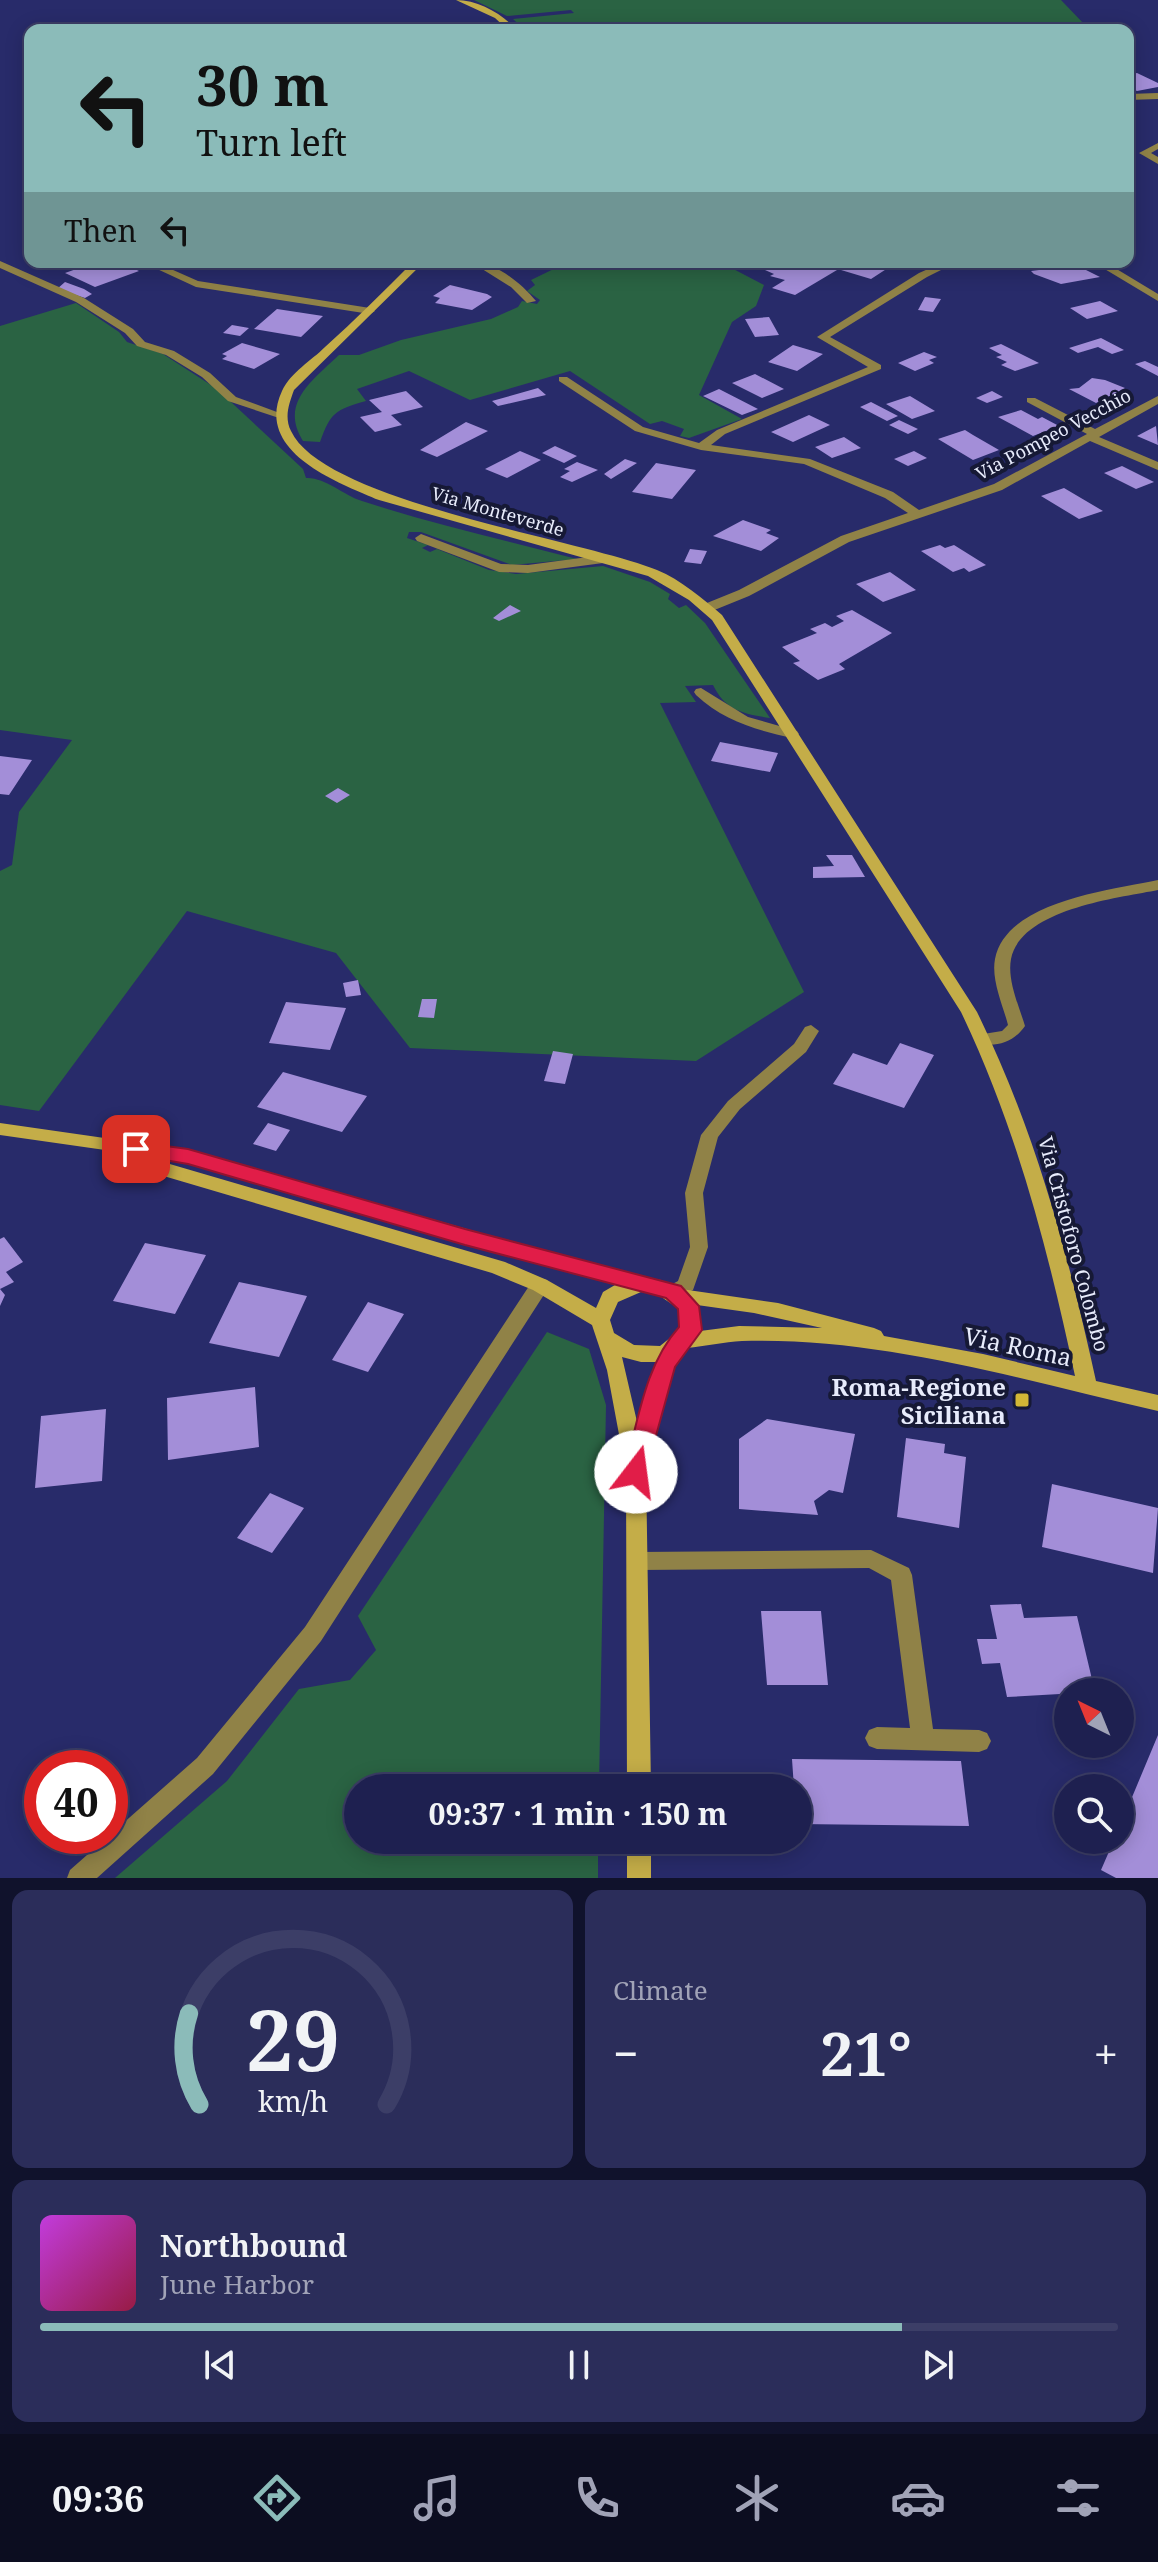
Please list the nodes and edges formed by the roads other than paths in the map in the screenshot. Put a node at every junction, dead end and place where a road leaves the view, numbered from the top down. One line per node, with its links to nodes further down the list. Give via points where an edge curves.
1 (460, 0): 2 (street)
2 (507, 24)
3 (1158, 96): 4 (street)
4 (1134, 97)
5 (1158, 146): 6 (street, via 1144,153)
6 (1158, 161)
7 (0, 264): 19 (street, via 80,300 141,344 170,353 206,375 232,399)
8 (160, 268): 15 (street, via 196,284)
9 (413, 268): 15 (street)
10 (486, 268): 14 (street)
11 (939, 268): 21 (street, via 822,337 877,367 721,432)
12 (1108, 268): 13 (street)
13 (1158, 298)
14 (531, 301)
15 (370, 311): 19 (street, via 290,386)
16 (563, 379): 21 (street, via 639,429)
17 (1158, 399): 20 (street, Via Pompeo Vecchio)
18 (1031, 400): 20 (street)
19 (279, 415): 25 (street, Via Monteverde, via 282,429 304,456 348,483)
20 (1093, 435): 22 (street); 23 (street, Via Pompeo Vecchio, via 998,487)
21 (701, 447): 23 (street, via 806,461 889,495)
22 (1158, 466)
23 (919, 515): 26 (street, Via Pompeo Vecchio, via 845,539)
24 (421, 538): 25 (street, via 499,568)
25 (603, 559): 26 (street, Via Monteverde, via 653,573)
26 (712, 613): 28 (street)
27 (701, 692): 28 (street, via 721,712)
28 (792, 734): 31 (street, Via Cristoforo Colombo)
29 (1158, 885): 31 (street, via 1048,912 1023,926 1009,939 1003,955 1002,974 1017,1026 1007,1036)
30 (811, 1031): 36 (street, via 710,1135 694,1193 699,1247 686,1285)
31 (983, 1039): 40 (street, Via Cristoforo Colombo, via 1042,1191)
32 (0, 1129): 33 (street)
33 (57, 1138): 34 (street, via 498,1267); 35 (street, via 188,1156)
34 (540, 1285): 37 (street); 49 (street, via 313,1634 205,1766)
35 (638, 1285): 36 (street); 37 (street, via 610,1297)
36 (677, 1294): 38 (street, via 692,1318); 39 (street, via 823,1320)
37 (604, 1330): 38 (street, via 630,1354 645,1356); 42 (street)
38 (678, 1345): 39 (street, via 722,1333 766,1330); 42 (street, via 664,1367)
39 (913, 1349): 40 (street, Via Roma)
40 (1088, 1388): 41 (street, Via Roma)
41 (1158, 1403)
42 (636, 1472): 43 (street)
43 (638, 1561): 45 (street, via 871,1559 901,1575); 47 (street)
44 (877, 1738): 45 (street)
45 (923, 1739): 46 (street)
46 (979, 1741)
47 (639, 1774)
48 (639, 1854): 50 (street)
49 (79, 1878)
50 (639, 1878)

